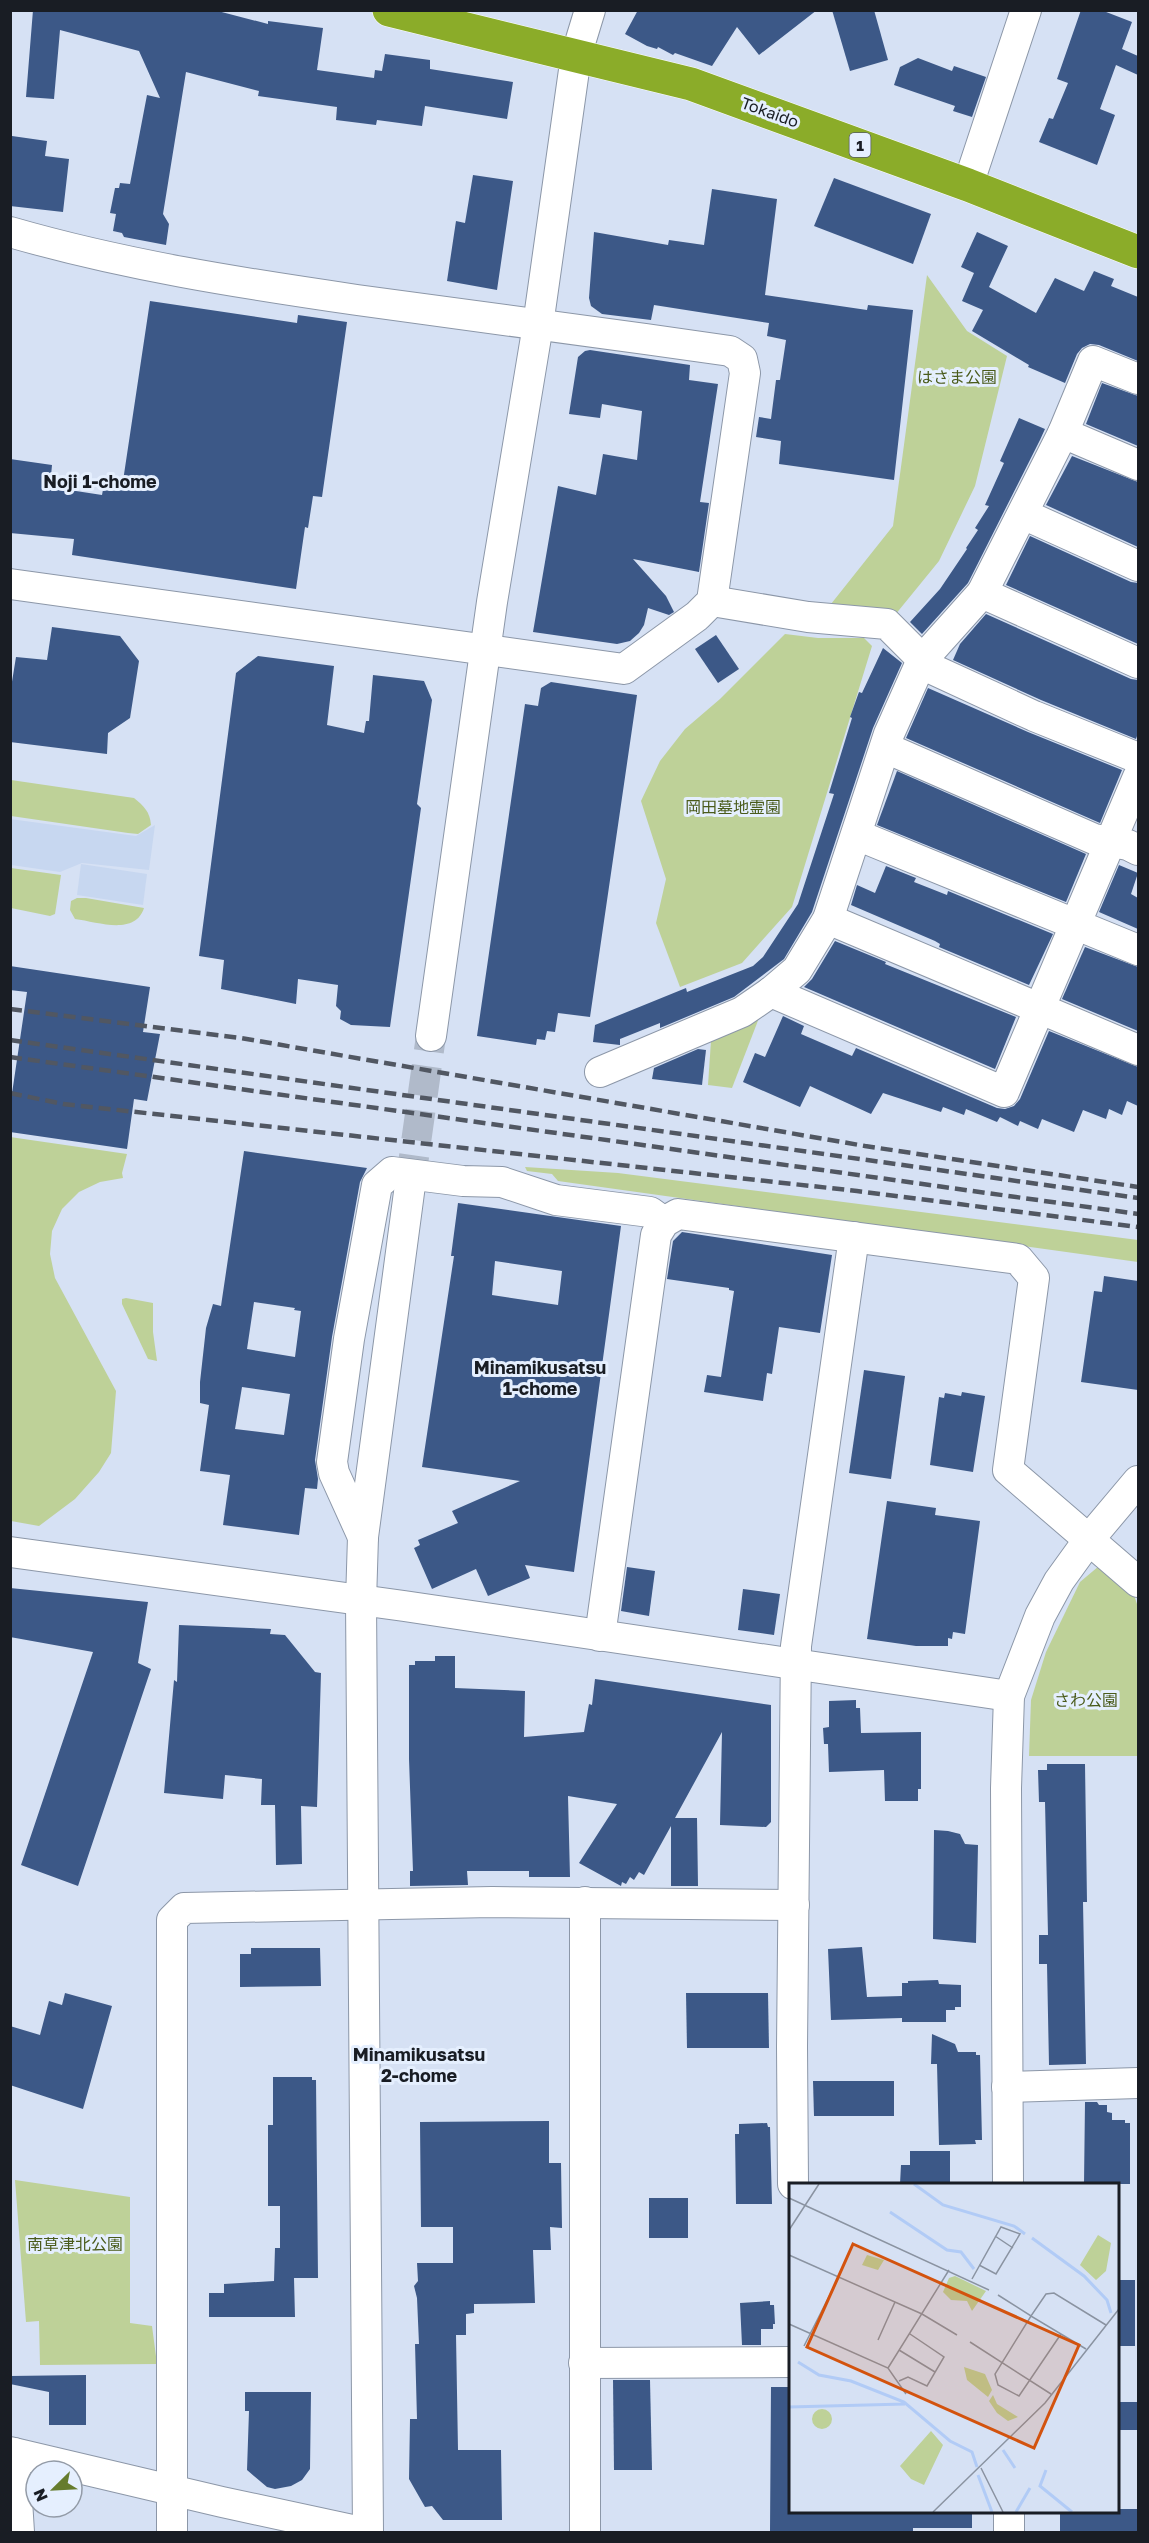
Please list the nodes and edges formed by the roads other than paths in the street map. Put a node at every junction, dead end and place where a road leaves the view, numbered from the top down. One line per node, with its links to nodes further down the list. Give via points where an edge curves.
1 (389, 10): 4 (highway, Tokaido / 1)
2 (590, 10): 4 (street)
3 (1026, 10): 5 (street)
4 (576, 56): 5 (highway, Tokaido / 1, via 691,84); 8 (street)
5 (968, 184): 7 (highway, Tokaido / 1)
6 (10, 232): 8 (street, via 158,269)
7 (1138, 252)
8 (538, 325): 16 (street, via 730,351 742,359 745,373); 17 (street)
9 (1138, 380): 10 (street, via 1093,361)
10 (1063, 433): 11 (street); 12 (street)
11 (1138, 465)
12 (1023, 514): 13 (street); 15 (street)
13 (1138, 566)
14 (10, 584): 17 (street)
15 (982, 592): 18 (street); 19 (street)
16 (712, 601): 17 (street, via 624,669); 18 (street, via 887,624)
17 (485, 651): 30 (street)
18 (922, 660): 20 (street); 21 (street, via 932,669 1034,716)
19 (1138, 663)
20 (886, 748): 23 (street); 24 (street, via 1094,839)
21 (1138, 758)
22 (1138, 777): 24 (street)
23 (857, 835): 25 (street); 26 (street)
24 (1125, 846): 26 (street)
25 (828, 919): 28 (street, via 797,970); 29 (street)
26 (1076, 924): 27 (street); 29 (street)
27 (1138, 950)
28 (771, 992): 29 (street, via 1004,1092); 32 (street, via 742,1012)
29 (1039, 1008): 31 (street)
30 (431, 1036)
31 (1138, 1050)
32 (600, 1072)
33 (410, 1185): 37 (street)
34 (664, 1222): 35 (street, via 685,1214); 37 (street, via 650,1212 555,1200 502,1182 392,1172 377,1185 332,1462); 42 (street, via 656,1235)
35 (854, 1237): 38 (street, via 1018,1259 1034,1278 1008,1470); 43 (street)
36 (1138, 1481): 38 (street)
37 (363, 1537): 41 (street)
38 (1090, 1538): 40 (street); 44 (street, via 1040,1616)
39 (10, 1552): 41 (street)
40 (1138, 1582)
41 (361, 1601): 42 (street); 46 (street)
42 (600, 1636): 43 (street)
43 (796, 1665): 44 (street); 47 (street)
44 (1009, 1696): 49 (street)
45 (585, 1902): 46 (street); 47 (street); 53 (street)
46 (365, 1905): 55 (street, via 184,1908 172,1920); 60 (street)
47 (794, 1905): 50 (street)
48 (1138, 2083): 49 (street)
49 (1007, 2087): 51 (street)
50 (793, 2183)
51 (1008, 2183)
52 (789, 2362): 53 (street)
53 (584, 2363): 61 (street)
54 (12, 2452): 55 (street); 57 (street)
55 (172, 2491): 58 (street); 59 (street)
56 (1009, 2513): 62 (street)
57 (19, 2532)
58 (172, 2532)
59 (361, 2532)
60 (368, 2532)
61 (585, 2532)
62 (1009, 2532)

